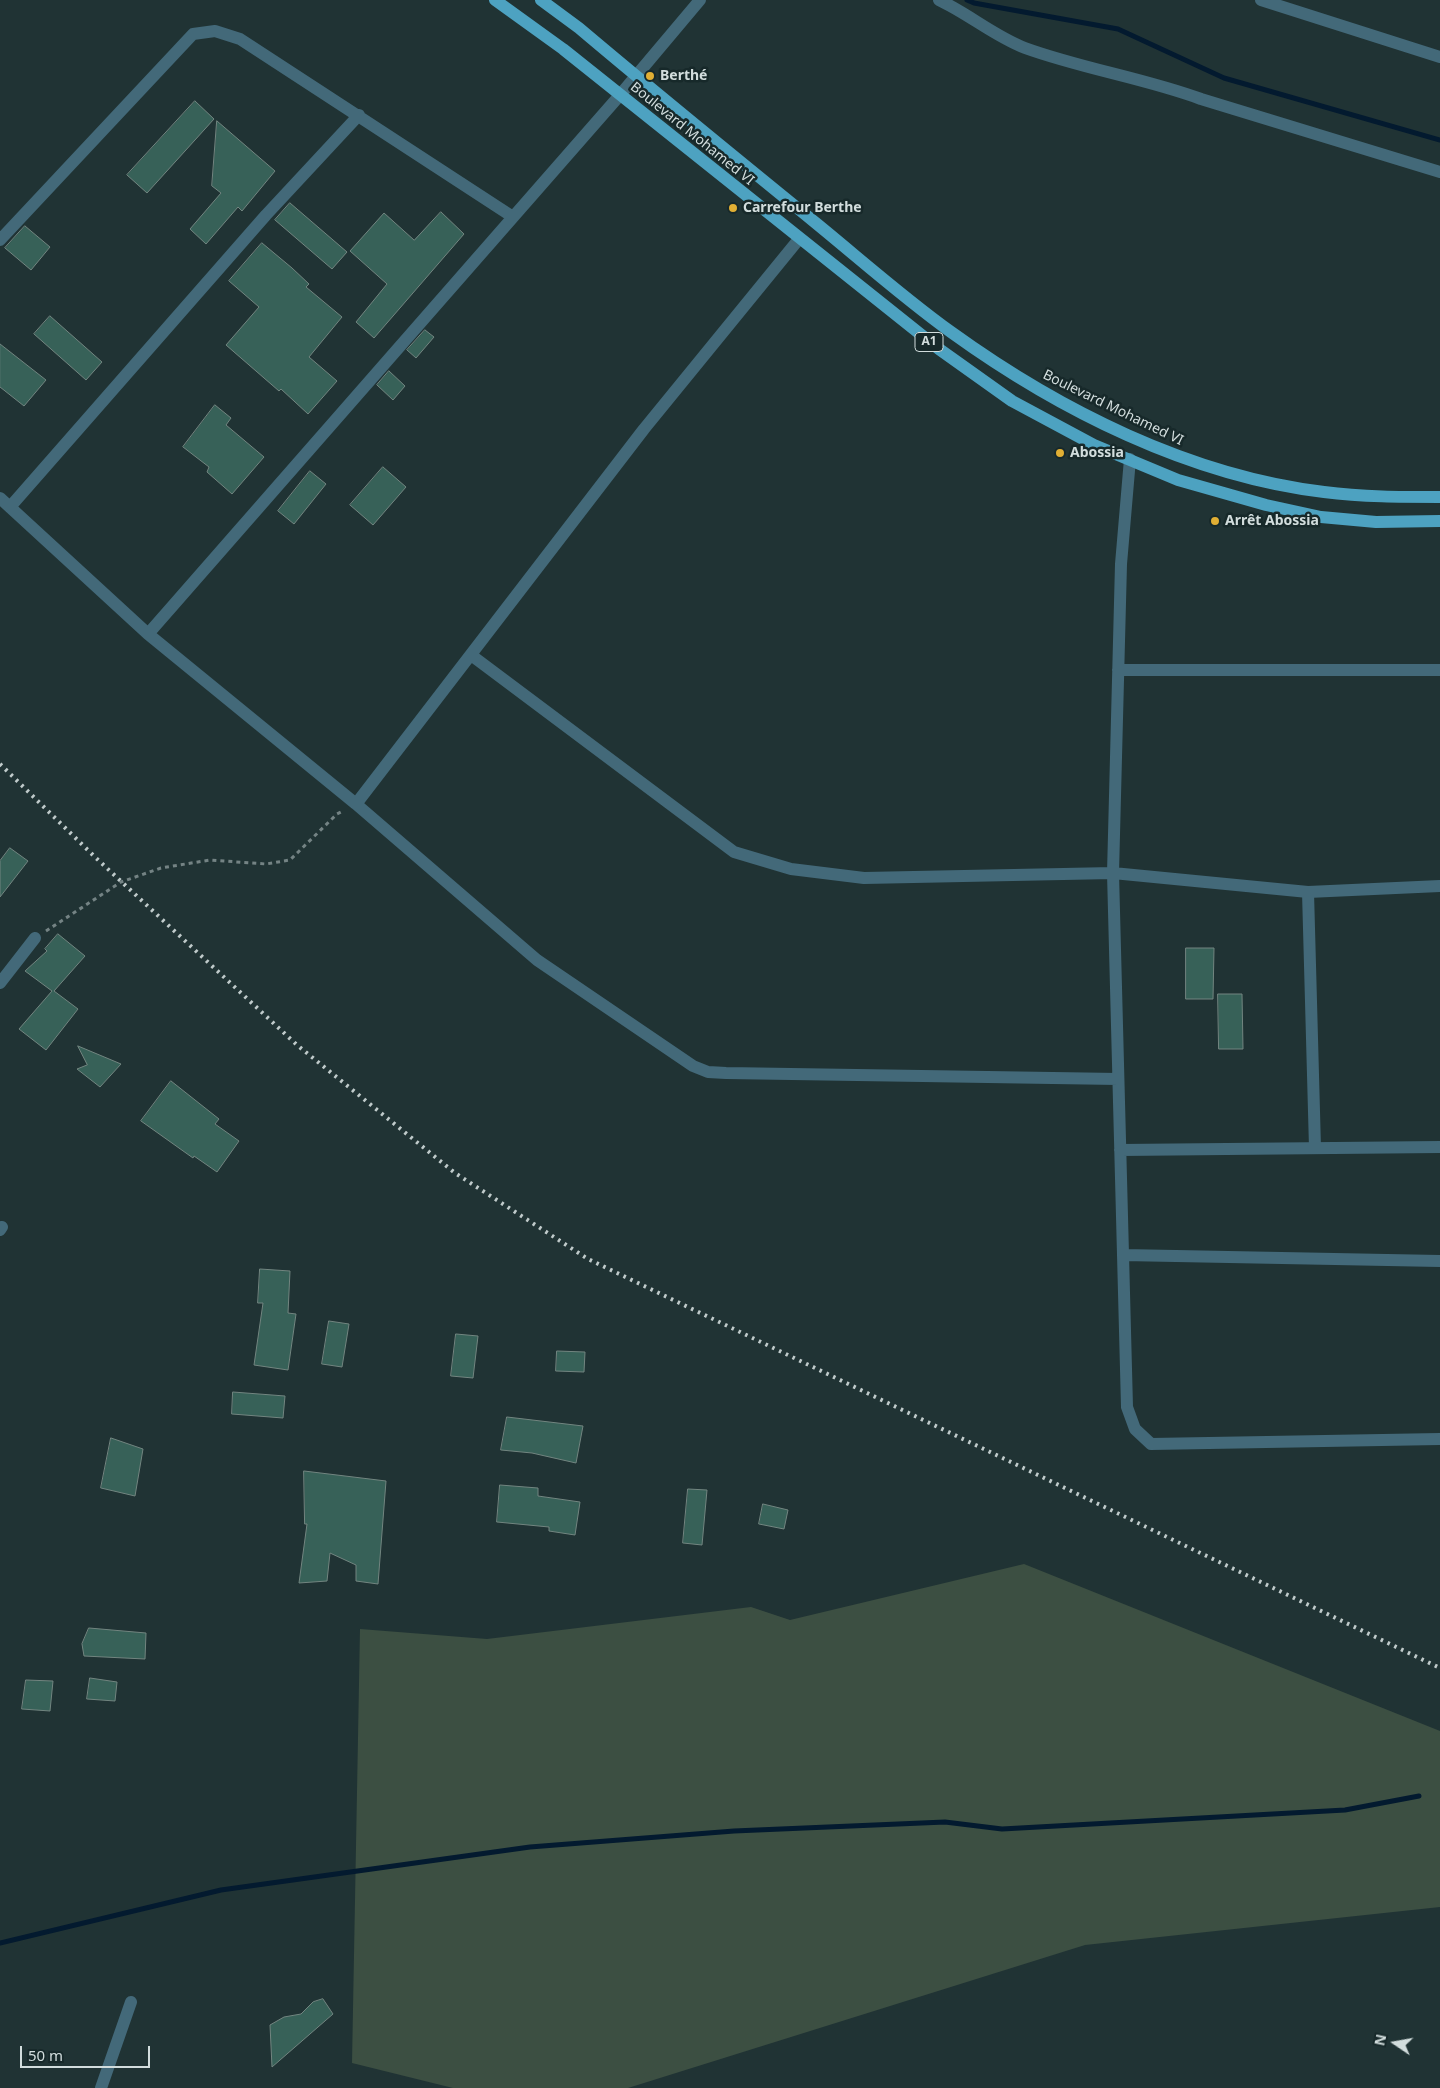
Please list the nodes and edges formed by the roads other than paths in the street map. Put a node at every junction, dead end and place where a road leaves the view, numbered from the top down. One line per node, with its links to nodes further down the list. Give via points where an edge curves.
1 (495, 0): 8 (main road, Boulevard Mohamed VI / A1)
2 (541, 0): 7 (main road, Boulevard Mohamed VI / A1)
3 (700, 0): 7 (street)
4 (939, 0): 10 (street, via 998,36 1024,47 1168,87)
5 (1262, 0): 6 (street)
6 (1440, 57)
7 (635, 76): 8 (street); 15 (main road, Boulevard Mohamed VI / A1, via 950,331 1024,381 1092,418 1183,458 1269,482 1322,492 1376,497)
8 (620, 95): 11 (street); 12 (main road, Boulevard Mohamed VI / A1)
9 (358, 115): 11 (street); 13 (street, via 240,39 215,31 193,34); 17 (street)
10 (1440, 172)
11 (513, 217): 19 (street)
12 (799, 239): 14 (main road, Boulevard Mohamed VI / A1, via 939,349 1012,401); 20 (street, via 644,429)
13 (0, 240)
14 (1130, 460): 18 (main road, Boulevard Mohamed VI / A1, via 1178,480 1320,517 1376,522); 21 (street, via 1121,564)
15 (1440, 497)
16 (0, 498): 17 (street)
17 (10, 507): 19 (street)
18 (1440, 521)
19 (148, 634): 23 (street)
20 (471, 655): 23 (street); 24 (street, via 734,852 791,869 864,878)
21 (1118, 670): 22 (street); 24 (street)
22 (1440, 670)
23 (356, 804): 29 (street, via 537,960 693,1066 708,1072)
24 (1113, 873): 26 (street); 29 (street)
25 (1440, 886): 26 (street)
26 (1308, 892): 31 (street)
27 (36, 938): 28 (street)
28 (0, 983)
29 (1118, 1079): 32 (street)
30 (1440, 1147): 31 (street)
31 (1315, 1148): 32 (street)
32 (1120, 1150): 33 (street)
33 (1123, 1255): 34 (street); 35 (street, via 1128,1407 1136,1429 1150,1444)
34 (1440, 1262)
35 (1440, 1439)
36 (131, 2002): 37 (street)
37 (101, 2088)

